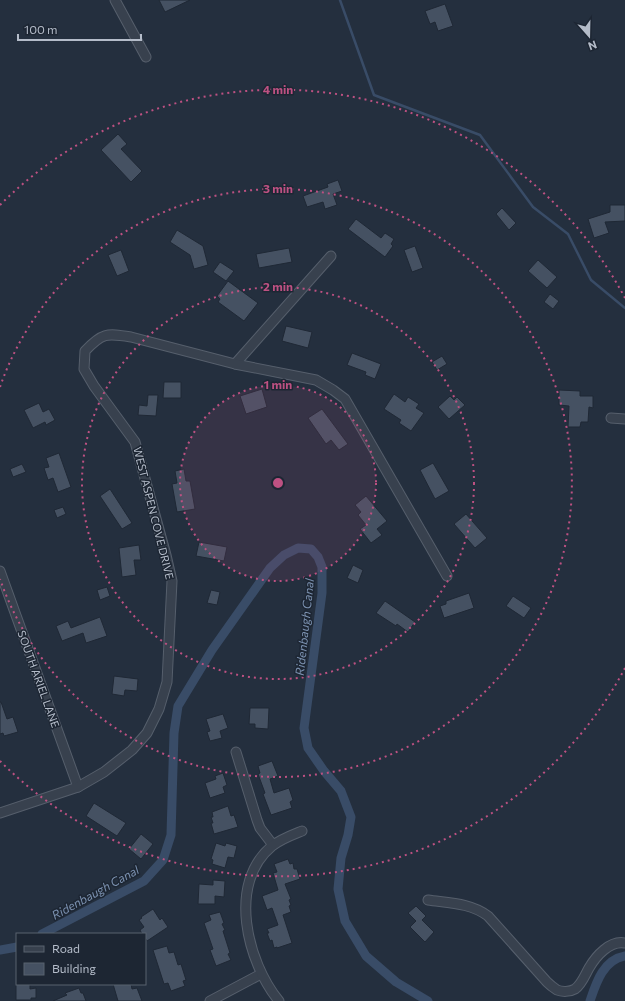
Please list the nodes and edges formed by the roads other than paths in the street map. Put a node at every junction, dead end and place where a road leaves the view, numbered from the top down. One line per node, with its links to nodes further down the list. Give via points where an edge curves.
1 (115, 0): 2 (street)
2 (146, 57)
3 (331, 256): 4 (street)
4 (235, 364): 8 (street, WEST ASPEN COVE DRIVE, via 316,380 345,399); 10 (street, WEST ASPEN COVE DRIVE, via 113,334 97,338 85,351 84,369 135,442 172,581 172,604 167,682 159,709 147,733 132,750 104,772)
5 (611, 418): 6 (street)
6 (625, 419)
7 (0, 571): 10 (street, SOUTH ARIEL LANE)
8 (447, 576)
9 (236, 752): 13 (street, via 260,828)
10 (78, 787): 11 (street, WEST ASPEN COVE DRIVE)
11 (0, 813)
12 (302, 831): 13 (street)
13 (273, 845): 16 (street, via 252,873 245,905 250,937)
14 (428, 900): 15 (street, via 468,906 488,916 557,990 567,992 575,989 607,947 618,942)
15 (625, 943)
16 (261, 974): 17 (street); 18 (street)
17 (210, 1001)
18 (279, 1001)

